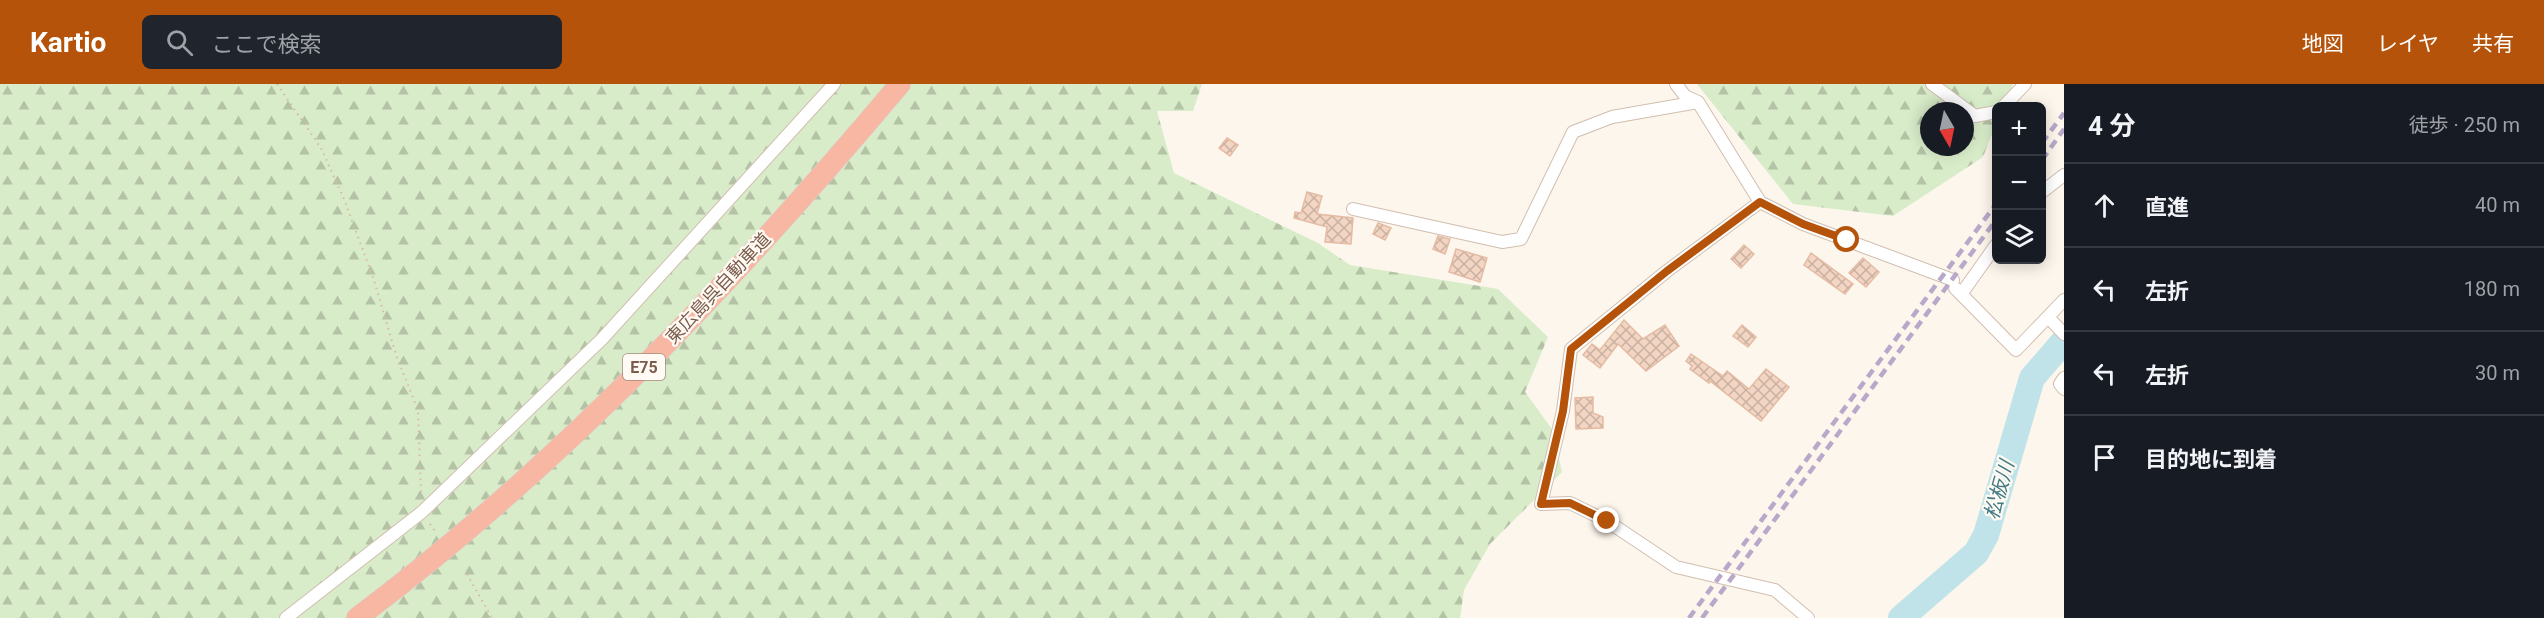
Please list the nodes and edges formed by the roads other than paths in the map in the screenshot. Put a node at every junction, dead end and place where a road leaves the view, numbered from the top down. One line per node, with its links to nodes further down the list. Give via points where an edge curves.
1 (834, 84): 20 (street, via 602,339 422,512)
2 (900, 84): 21 (highway, 東広島呉自動車道 / E75, via 805,196 604,407 482,519)
3 (1676, 84): 6 (street, via 1685,96)
4 (1932, 84): 8 (street, via 1975,116)
5 (2025, 84): 7 (street)
6 (1698, 102): 11 (street); 12 (street, via 1612,117 1573,132 1521,239 1502,242)
7 (2008, 102)
8 (1992, 113)
9 (2064, 175): 10 (street)
10 (2046, 189)
11 (1760, 202): 14 (street, via 1803,224); 22 (street, via 1571,349 1563,411 1541,504 1570,503 1607,521 1676,567 1775,590)
12 (1353, 208)
13 (1992, 249): 14 (street)
14 (1957, 287): 16 (street, via 2016,350)
15 (2064, 300): 16 (street)
16 (2048, 317): 17 (street)
17 (2064, 334)
18 (2064, 378): 19 (street, via 2060,384)
19 (2064, 389)
20 (286, 618)
21 (357, 618)
22 (1808, 618)

